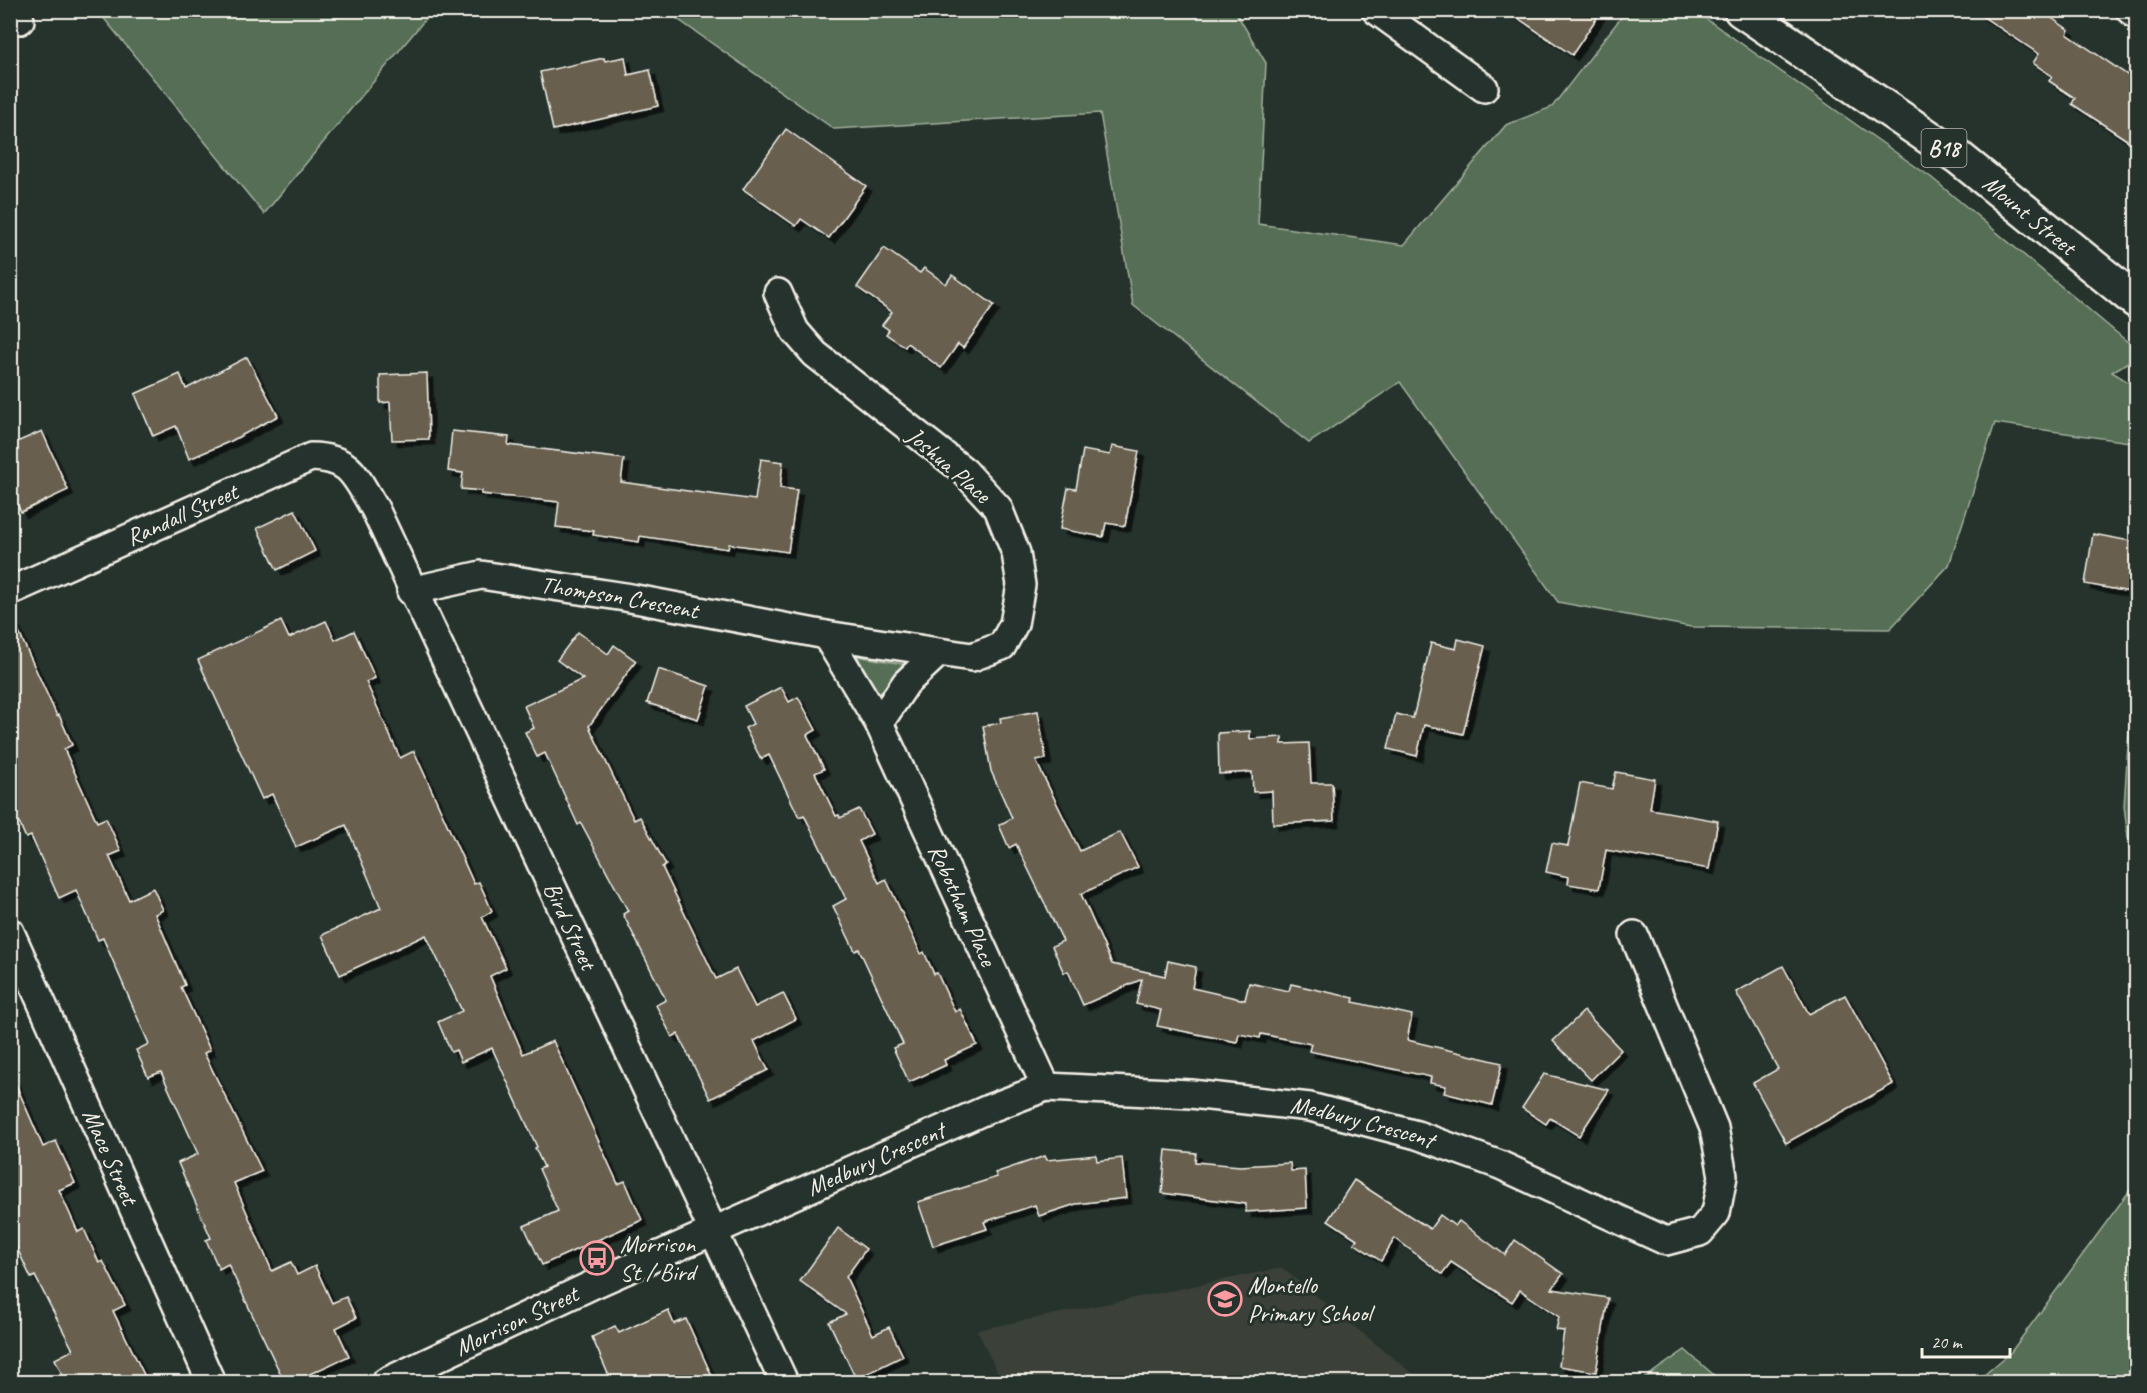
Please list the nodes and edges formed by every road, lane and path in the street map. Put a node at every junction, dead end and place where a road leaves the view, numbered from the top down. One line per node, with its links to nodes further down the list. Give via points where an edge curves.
1 (1376, 10): 5 (street)
2 (1741, 10): 7 (highway, Mount Street / B18, via 1958,157)
3 (2130, 10): 4 (street)
4 (2136, 15)
5 (1484, 88)
6 (778, 293): 12 (street, Joshua Place, via 795,331 815,354 964,471 998,508 1017,553 1021,585 1014,624 1002,646 972,657)
7 (2136, 301)
8 (352, 472): 9 (street, Randall Street, via 333,458 311,457); 10 (street, Bird Street, via 375,509)
9 (10, 591)
10 (411, 591): 11 (street, Thompson Crescent, via 481,575); 17 (street, Bird Street)
11 (826, 635): 12 (street, Joshua Place); 13 (street, Robotham Place)
12 (938, 652): 13 (street, via 906,683)
13 (879, 723): 16 (street, Robotham Place)
14 (10, 932): 18 (street, Mace Street)
15 (1634, 935): 16 (street, Medbury Crescent, via 1714,1128 1723,1176 1716,1213 1700,1232 1666,1241 1500,1165 1417,1135 1310,1107 1191,1094)
16 (1046, 1087): 17 (street, Medbury Crescent, via 988,1109)
17 (713, 1233): 19 (street, Morrison Street, via 592,1285); 20 (street, Bird Street)
18 (211, 1383)
19 (386, 1383)
20 (784, 1383)

